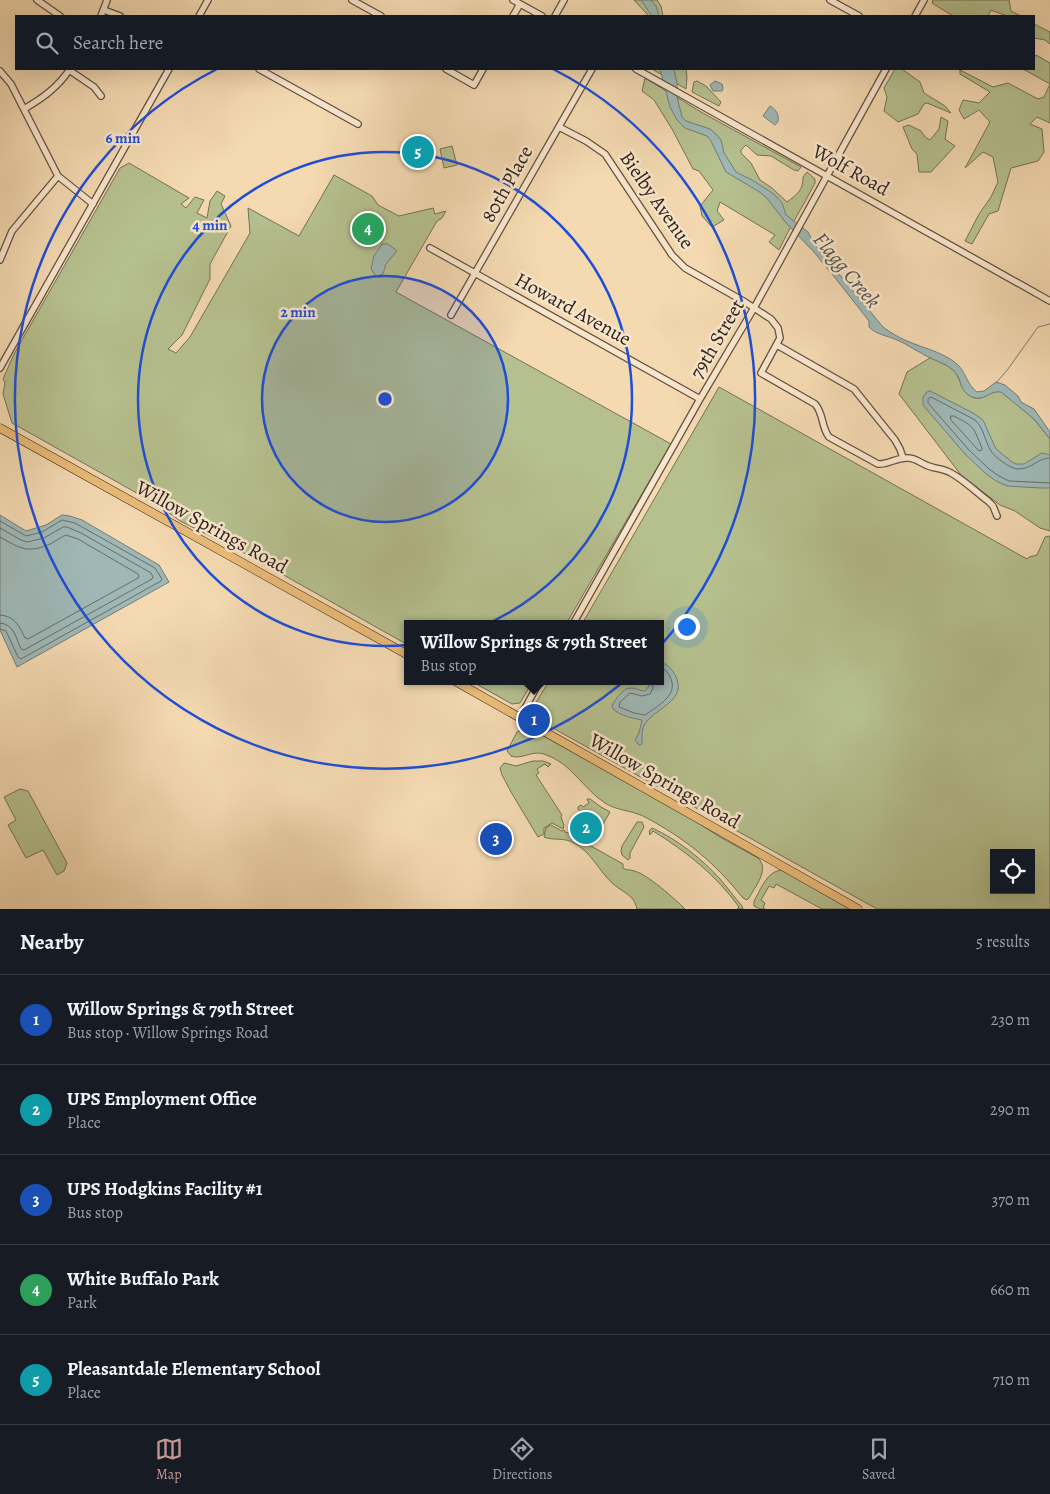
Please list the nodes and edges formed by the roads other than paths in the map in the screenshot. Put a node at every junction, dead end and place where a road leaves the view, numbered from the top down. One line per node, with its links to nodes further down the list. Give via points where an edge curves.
1 (37, 0): 11 (street)
2 (107, 0): 10 (street)
3 (208, 0): 12 (street)
4 (352, 0): 13 (street)
5 (513, 0): 9 (street)
6 (564, 0): 16 (street)
7 (830, 0): 17 (street)
8 (924, 0): 18 (street)
9 (520, 4): 14 (street); 15 (street)
10 (103, 13)
11 (59, 15)
12 (200, 15)
13 (379, 15)
14 (514, 15)
15 (540, 15)
16 (555, 15)
17 (857, 15)
18 (916, 15)
19 (70, 70): 28 (street); 29 (street, via 47,95)
20 (168, 70): 34 (street)
21 (261, 70): 30 (street)
22 (448, 70): 23 (street, via 474,85)
23 (482, 70)
24 (591, 70): 31 (street, 80th Place)
25 (638, 70): 33 (street, Wolf Road)
26 (885, 70): 33 (street, 79th Street)
27 (0, 72): 29 (street, via 11,84)
28 (101, 96)
29 (24, 109): 32 (street)
30 (358, 124)
31 (559, 127): 37 (street, 80th Place); 39 (street, Bielby Avenue, via 604,154 672,255 685,268)
32 (58, 176): 34 (street); 36 (street, via 12,231)
33 (827, 176): 38 (street, Wolf Road); 39 (street, 79th Street)
34 (93, 204): 42 (street)
35 (430, 248): 37 (street, Howard Avenue)
36 (0, 260)
37 (476, 274): 40 (street, 80th Place); 43 (street, Howard Avenue)
38 (1050, 301)
39 (754, 308): 41 (street, Bielby Avenue, via 778,328 780,338); 43 (street, 79th Street)
40 (451, 315)
41 (777, 345): 45 (street, via 854,389 896,440); 45 (street, via 761,373 816,404 829,437 878,464)
42 (0, 368)
43 (700, 399): 47 (street, 79th Street)
44 (0, 428): 48 (main road, Willow Springs Road)
45 (903, 458): 46 (street, via 952,473 994,506)
46 (997, 516)
47 (575, 620)
48 (404, 653)
49 (462, 685): 51 (main road, Willow Springs Road)
50 (538, 685): 51 (street)
51 (520, 717): 52 (main road, Willow Springs Road)
52 (858, 909)

